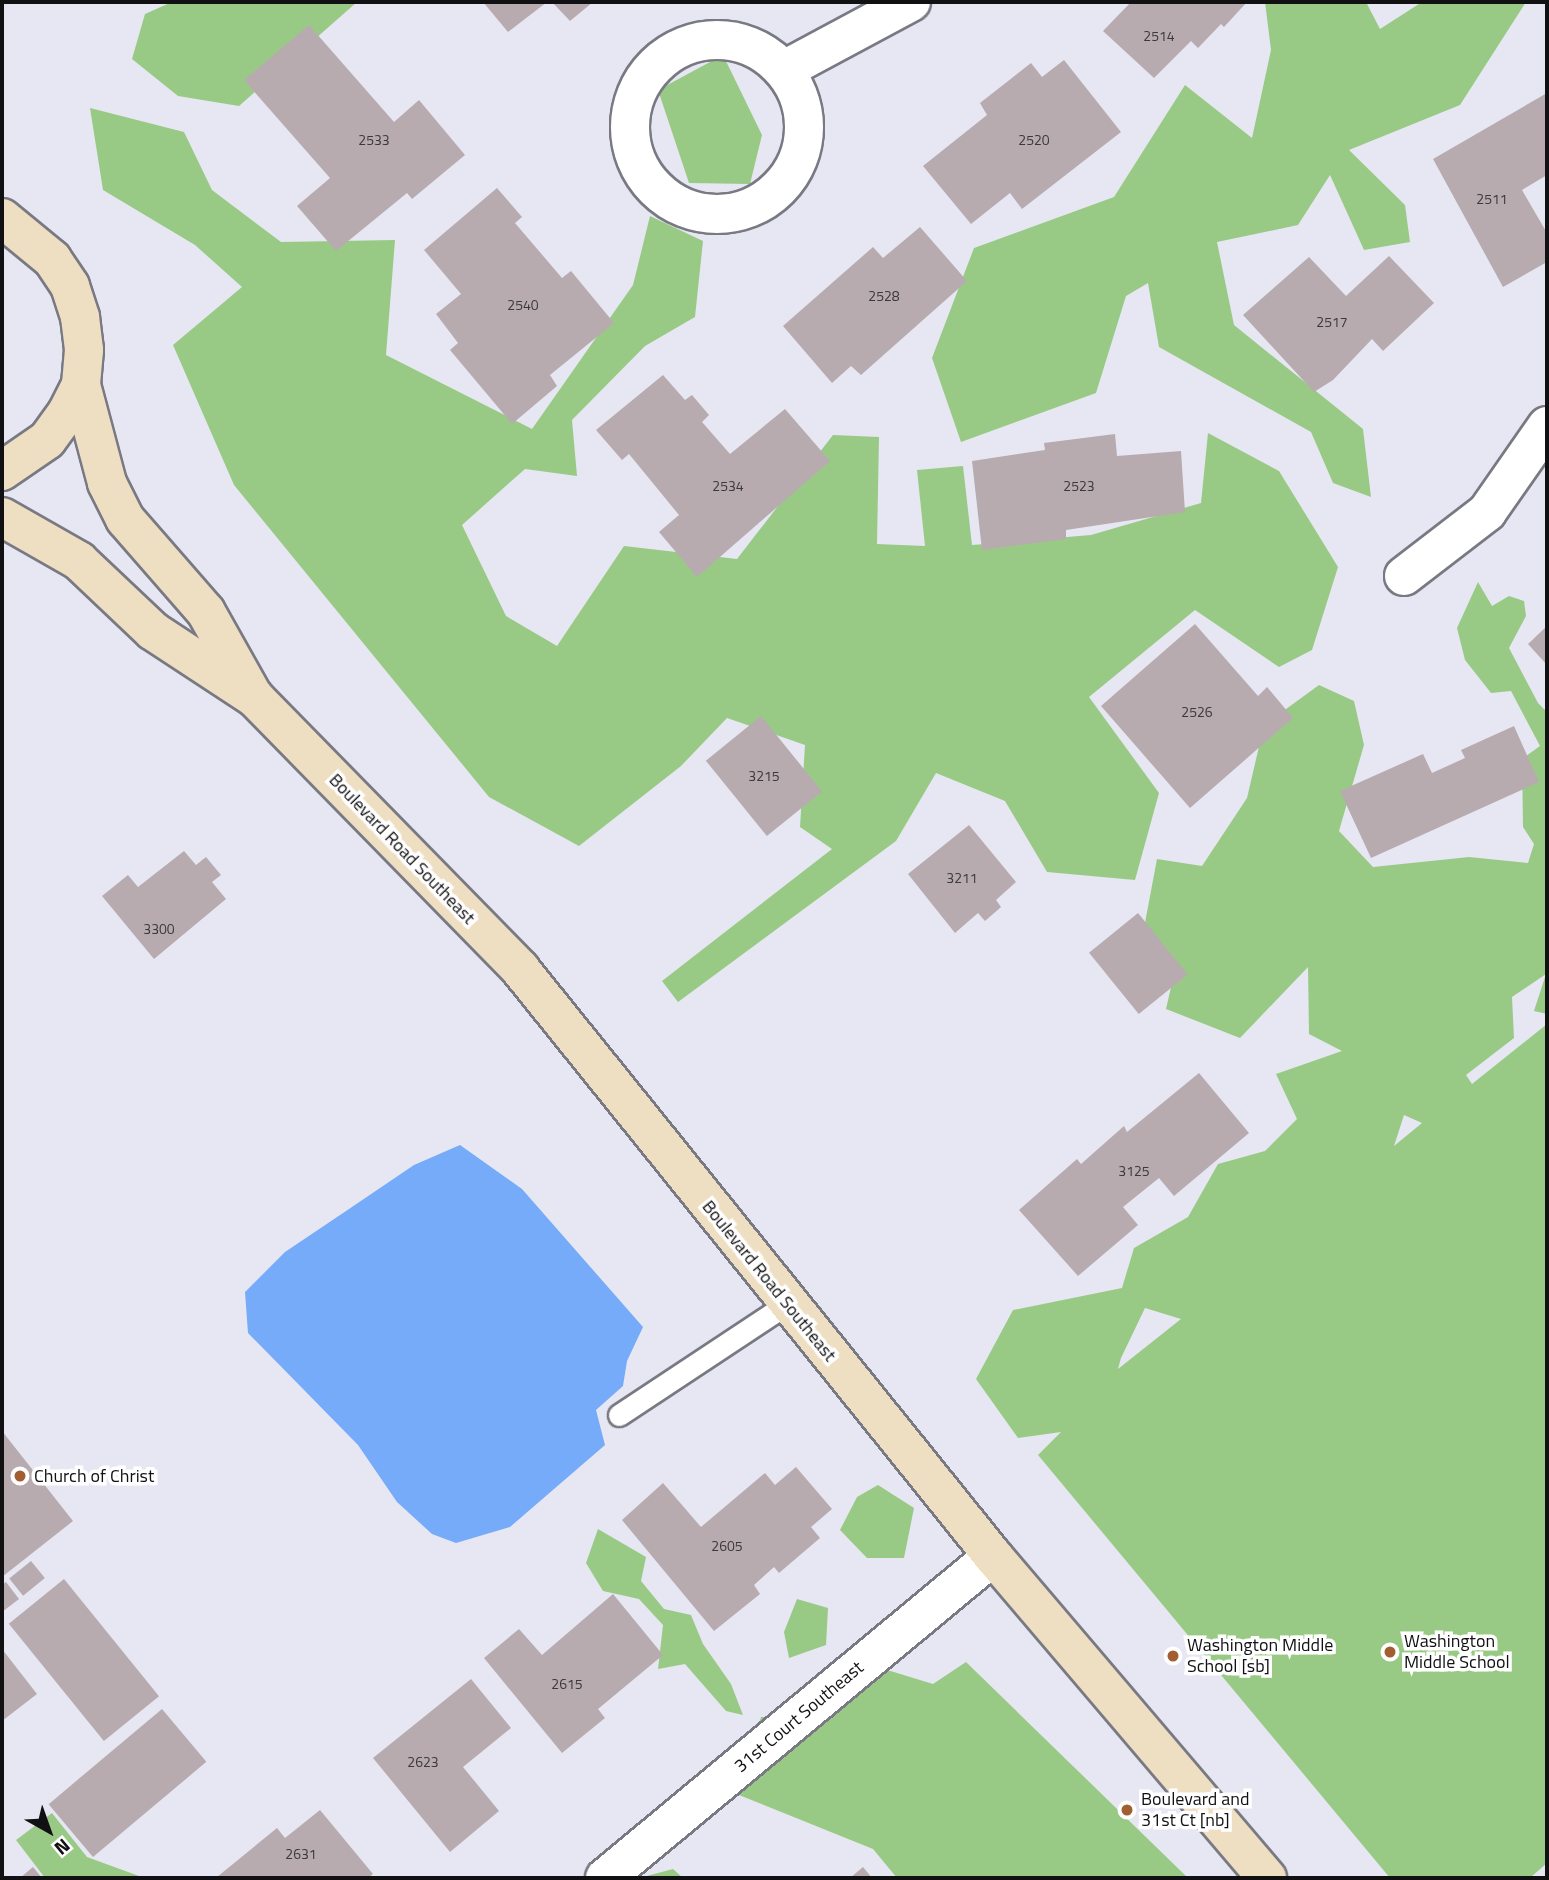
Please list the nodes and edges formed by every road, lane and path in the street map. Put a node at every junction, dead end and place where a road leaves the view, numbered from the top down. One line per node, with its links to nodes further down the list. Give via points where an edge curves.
1 (911, 2): 2 (street)
2 (784, 70): 2 (street, via 743,43 718,40 671,52 638,90 631,113 630,138 650,183 669,200 716,214 741,211 773,193 796,164 803,140 797,91)
3 (4, 220): 4 (street, Boulevard Road Southeast, via 52,259 70,286 80,317)
4 (81, 385): 6 (street, via 47,440); 9 (street, Boulevard Road Southeast, via 107,483 125,519 206,612)
5 (1547, 426): 8 (street, via 1487,512)
6 (2, 471)
7 (2, 517): 9 (street, Boulevard Road Southeast, via 79,561 153,631)
8 (1404, 576)
9 (255, 698): 10 (street, Boulevard Road Southeast, via 520,970)
10 (788, 1304): 11 (lane); 12 (street, Boulevard Road Southeast)
11 (618, 1415)
12 (993, 1556): 13 (street, 31st Court Southeast); 14 (street, Boulevard Road Southeast)
13 (605, 1878)
14 (1267, 1878)

